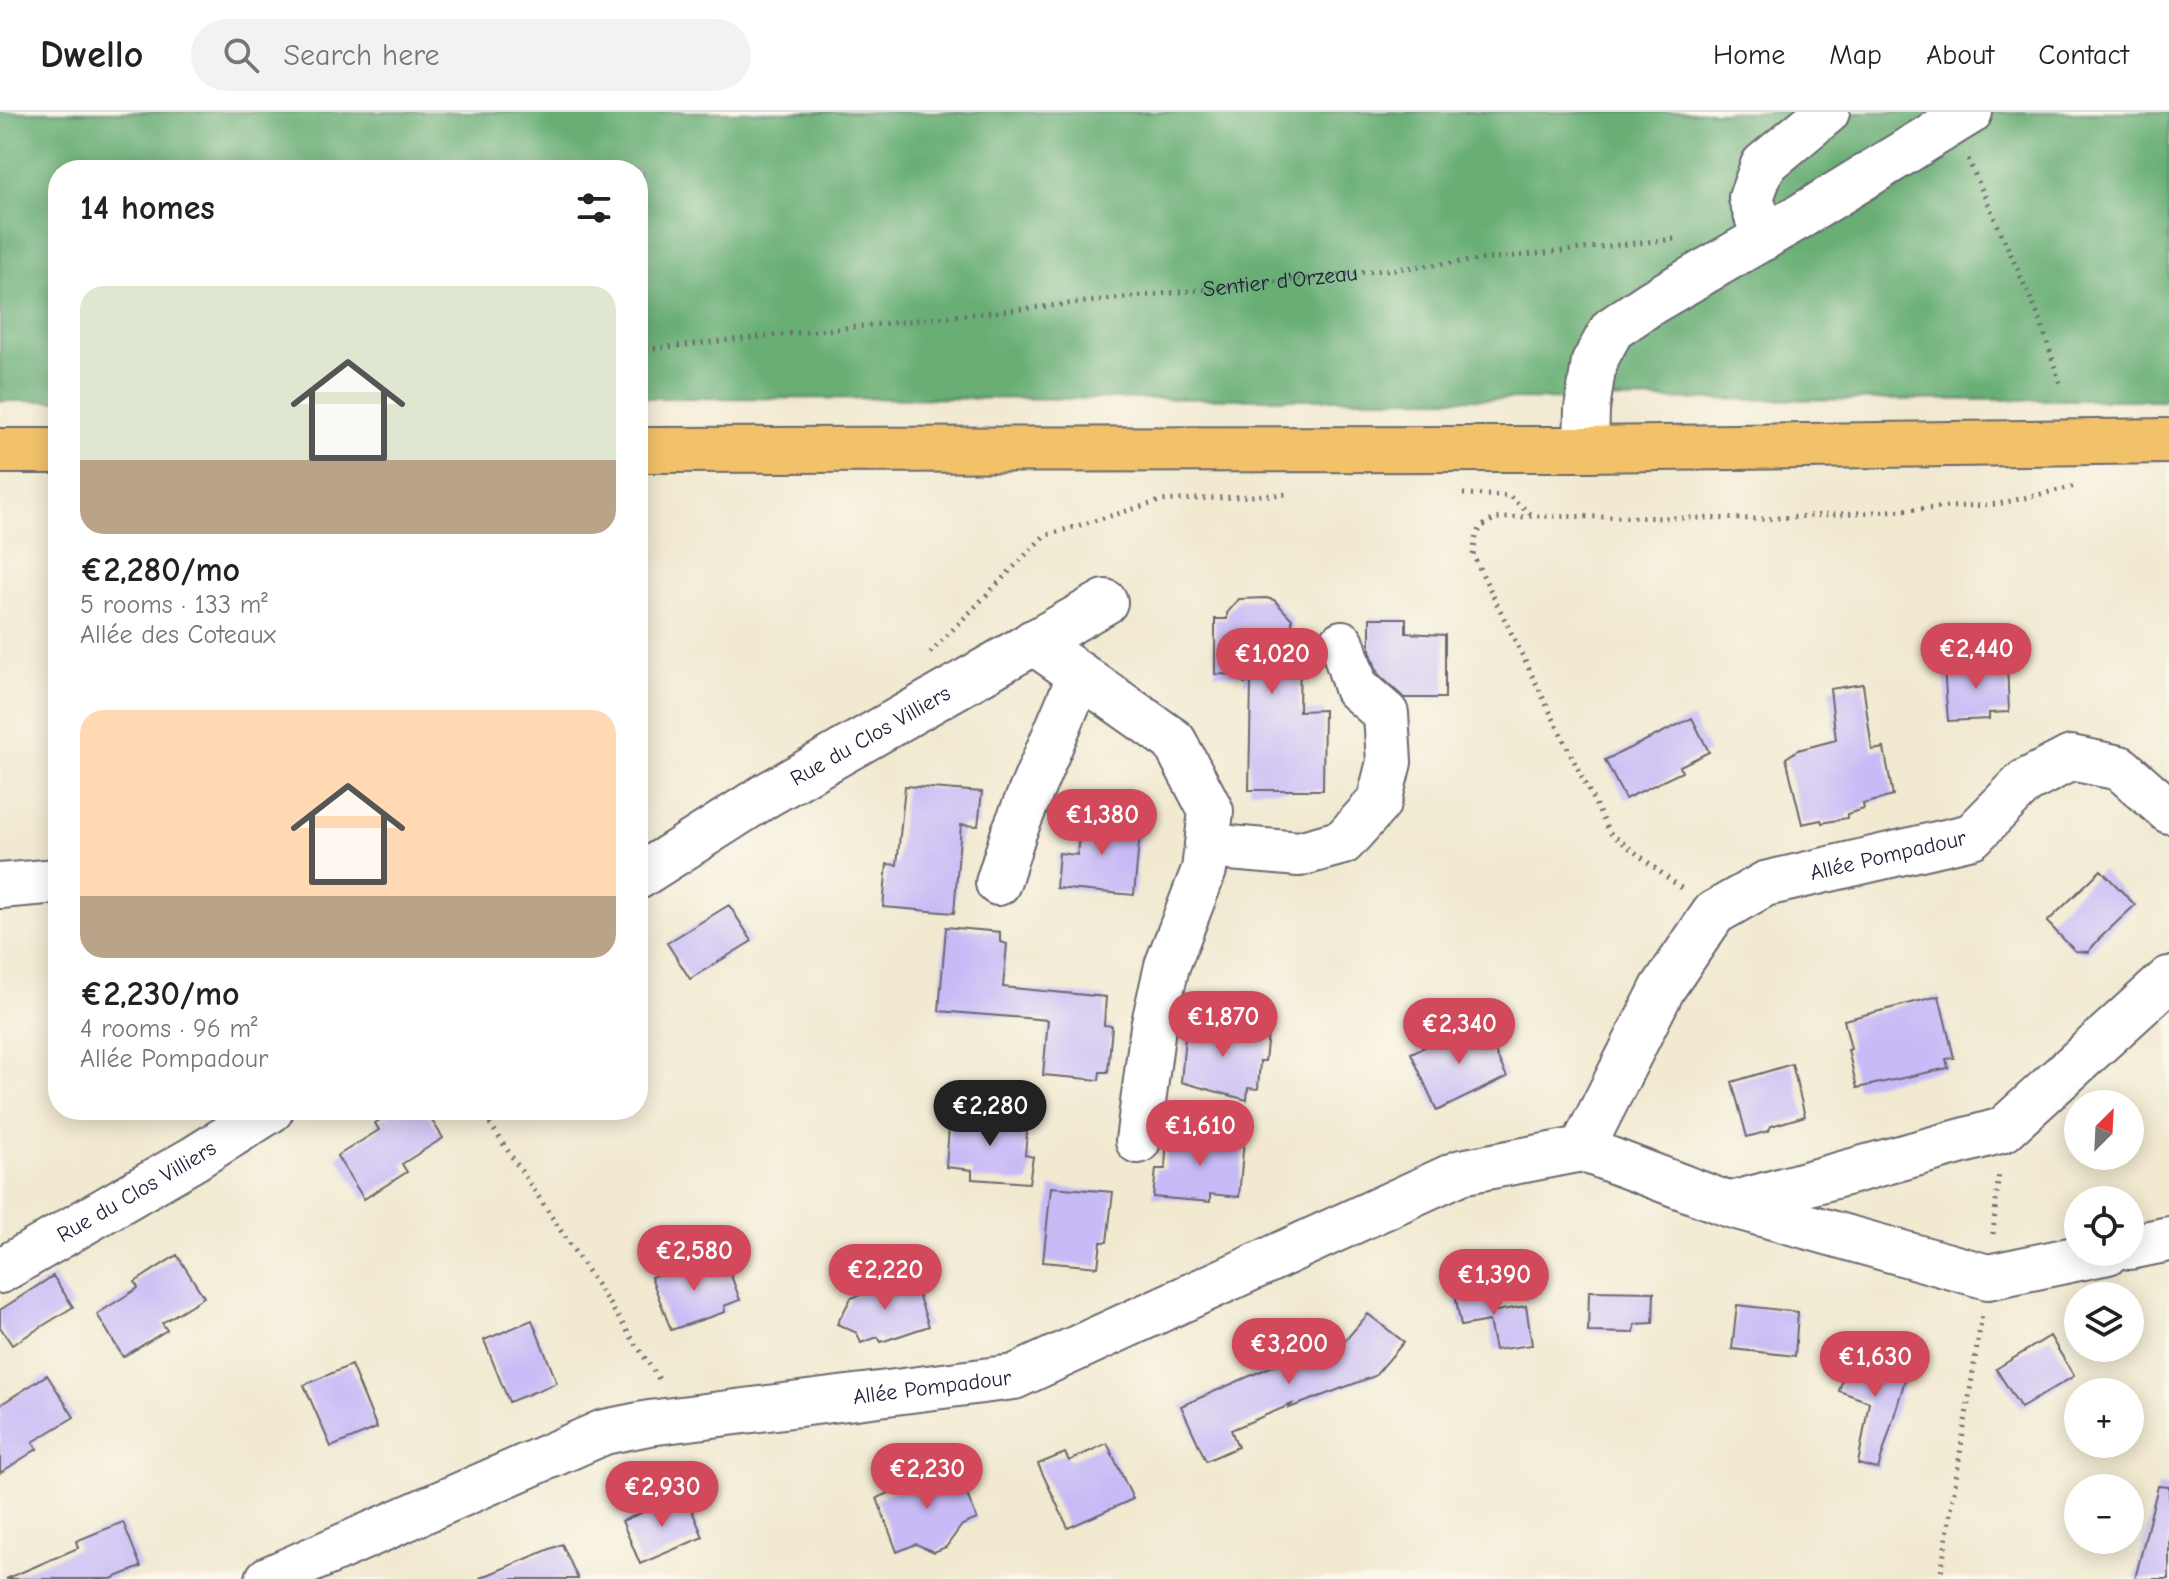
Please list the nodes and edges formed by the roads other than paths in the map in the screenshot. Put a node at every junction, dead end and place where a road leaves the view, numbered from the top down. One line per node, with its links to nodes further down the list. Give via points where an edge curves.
1 (1827, 112): 3 (street, via 1763,165 1751,198)
2 (1961, 118): 3 (street)
3 (1764, 238): 5 (street, via 1612,329 1594,362)
4 (2169, 441): 5 (main road)
5 (1586, 449): 6 (main road)
6 (648, 450)
7 (0, 451): 8 (main road)
8 (48, 451)
9 (1105, 602): 10 (street, Rue du Clos Villiers)
10 (1033, 642): 12 (street); 15 (street, Rue du Clos Villiers, via 765,796)
11 (1342, 643): 14 (street, via 1356,688 1386,714 1389,762 1379,802 1343,842 1299,854)
12 (1080, 675): 14 (street, via 1174,741 1211,811); 17 (street)
13 (2169, 811): 22 (street, Allée Pompadour, via 2120,768 2071,758 2025,782 1972,836 1765,884 1714,913 1663,988)
14 (1207, 846): 21 (street, via 1204,870 1167,966)
15 (648, 871)
16 (48, 882): 18 (street)
17 (998, 883)
18 (0, 886)
19 (2169, 979): 23 (street, via 2003,1130)
20 (255, 1120): 27 (street, Rue du Clos Villiers)
21 (1138, 1141)
22 (1582, 1149): 23 (street); 28 (street, Allée Pompadour, via 1461,1172 1014,1377 604,1432)
23 (1730, 1205): 26 (street, via 1988,1277)
24 (2169, 1239): 25 (street)
25 (2144, 1244)
26 (2064, 1261)
27 (0, 1271)
28 (268, 1579)

